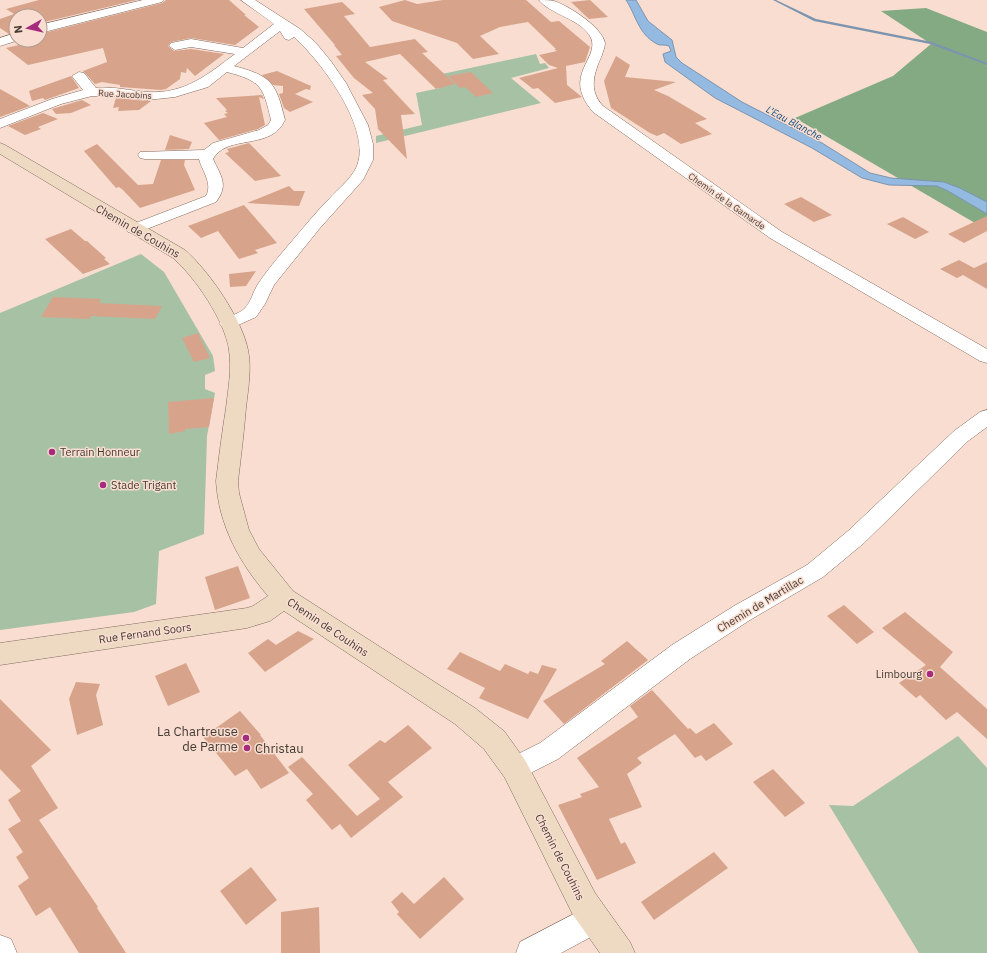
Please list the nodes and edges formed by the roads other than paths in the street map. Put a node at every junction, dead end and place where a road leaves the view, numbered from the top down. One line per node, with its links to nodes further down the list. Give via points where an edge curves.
1 (158, 0): 5 (street)
2 (248, 0): 4 (street)
3 (545, 0): 20 (street, Chemin de la Gamarde, via 590,28 598,39 599,45 585,85 589,100 598,109 776,235)
4 (282, 24): 7 (street, Rue Jacobins); 13 (street, via 322,77 340,107 349,126); 17 (street, via 298,32 334,75 352,104 368,147 364,169)
5 (48, 27)
6 (175, 46): 7 (street, via 191,43)
7 (245, 52): 8 (street, Rue Jacobins)
8 (225, 68): 10 (street, Rue Jacobins, via 203,84 171,95); 14 (street, via 253,76 266,84 270,89 278,120 270,130 218,146)
9 (79, 76): 10 (street)
10 (92, 92): 11 (street, Rue Jacobins, via 68,98)
11 (0, 124)
12 (0, 148): 18 (street, Chemin de Couhins)
13 (354, 152)
14 (208, 154): 15 (street); 18 (street, via 206,159 217,187 214,196 205,202)
15 (145, 155)
16 (346, 171): 17 (street)
17 (326, 211): 19 (street, via 267,283 253,311)
18 (134, 229): 19 (street, Chemin de Couhins, via 179,254 193,266)
19 (228, 323): 22 (street, Chemin de Couhins, via 238,345 240,357 227,481 230,506 237,530 250,555)
20 (987, 356)
21 (987, 417): 24 (street, Chemin de Martillac, via 961,436 856,537 816,571 742,613 681,652 549,751)
22 (284, 598): 23 (street, Rue Fernand Soors, via 261,614 247,618); 24 (street, Chemin de Couhins, via 465,716 494,740)
23 (0, 654)
24 (515, 769): 25 (street, Chemin de Couhins)
25 (593, 919): 28 (street); 29 (street, Chemin de Couhins)
26 (0, 950): 27 (street)
27 (2, 953)
28 (531, 953)
29 (619, 953)

